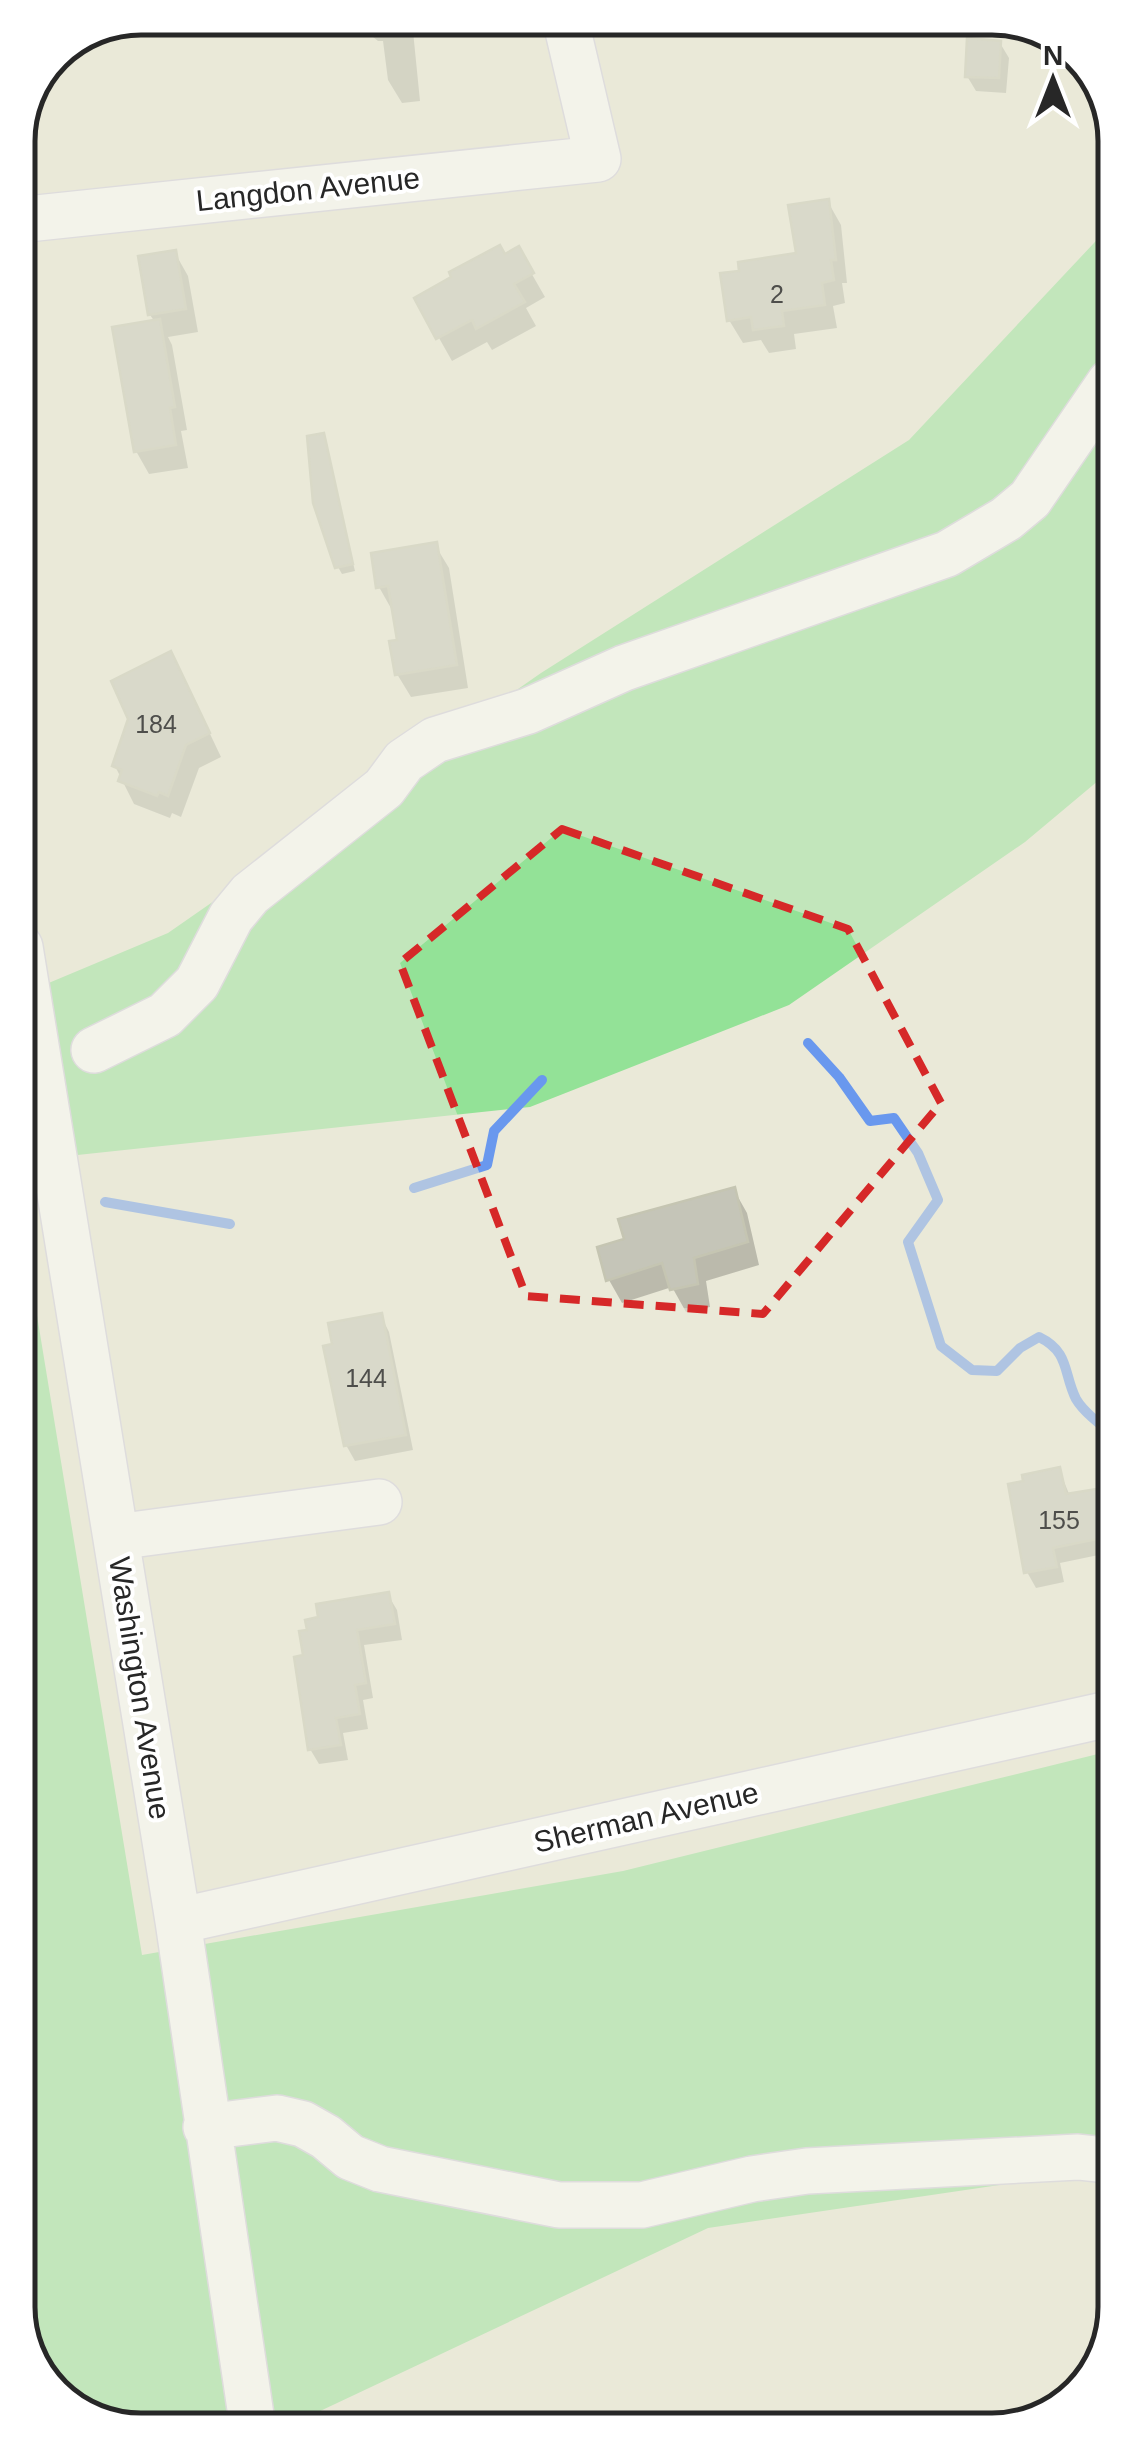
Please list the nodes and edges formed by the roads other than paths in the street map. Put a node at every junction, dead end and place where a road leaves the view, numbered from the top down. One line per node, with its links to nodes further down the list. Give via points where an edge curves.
1 (569, 35): 2 (street, Langdon Avenue, via 598,159)
2 (35, 218)
3 (1098, 400): 5 (street, via 1030,499 947,554 434,740 250,894 231,916 197,983 165,1015)
4 (35, 1039): 7 (street, Washington Avenue)
5 (94, 1050)
6 (379, 1502): 7 (street)
7 (116, 1538): 9 (street, Washington Avenue)
8 (1098, 1717): 9 (street, Sherman Avenue)
9 (178, 1921): 10 (street, Washington Avenue)
10 (206, 2127): 11 (street, via 277,2118 303,2124 380,2169 559,2205 642,2205 807,2171); 12 (street, Washington Avenue)
11 (1098, 2159)
12 (250, 2413)

